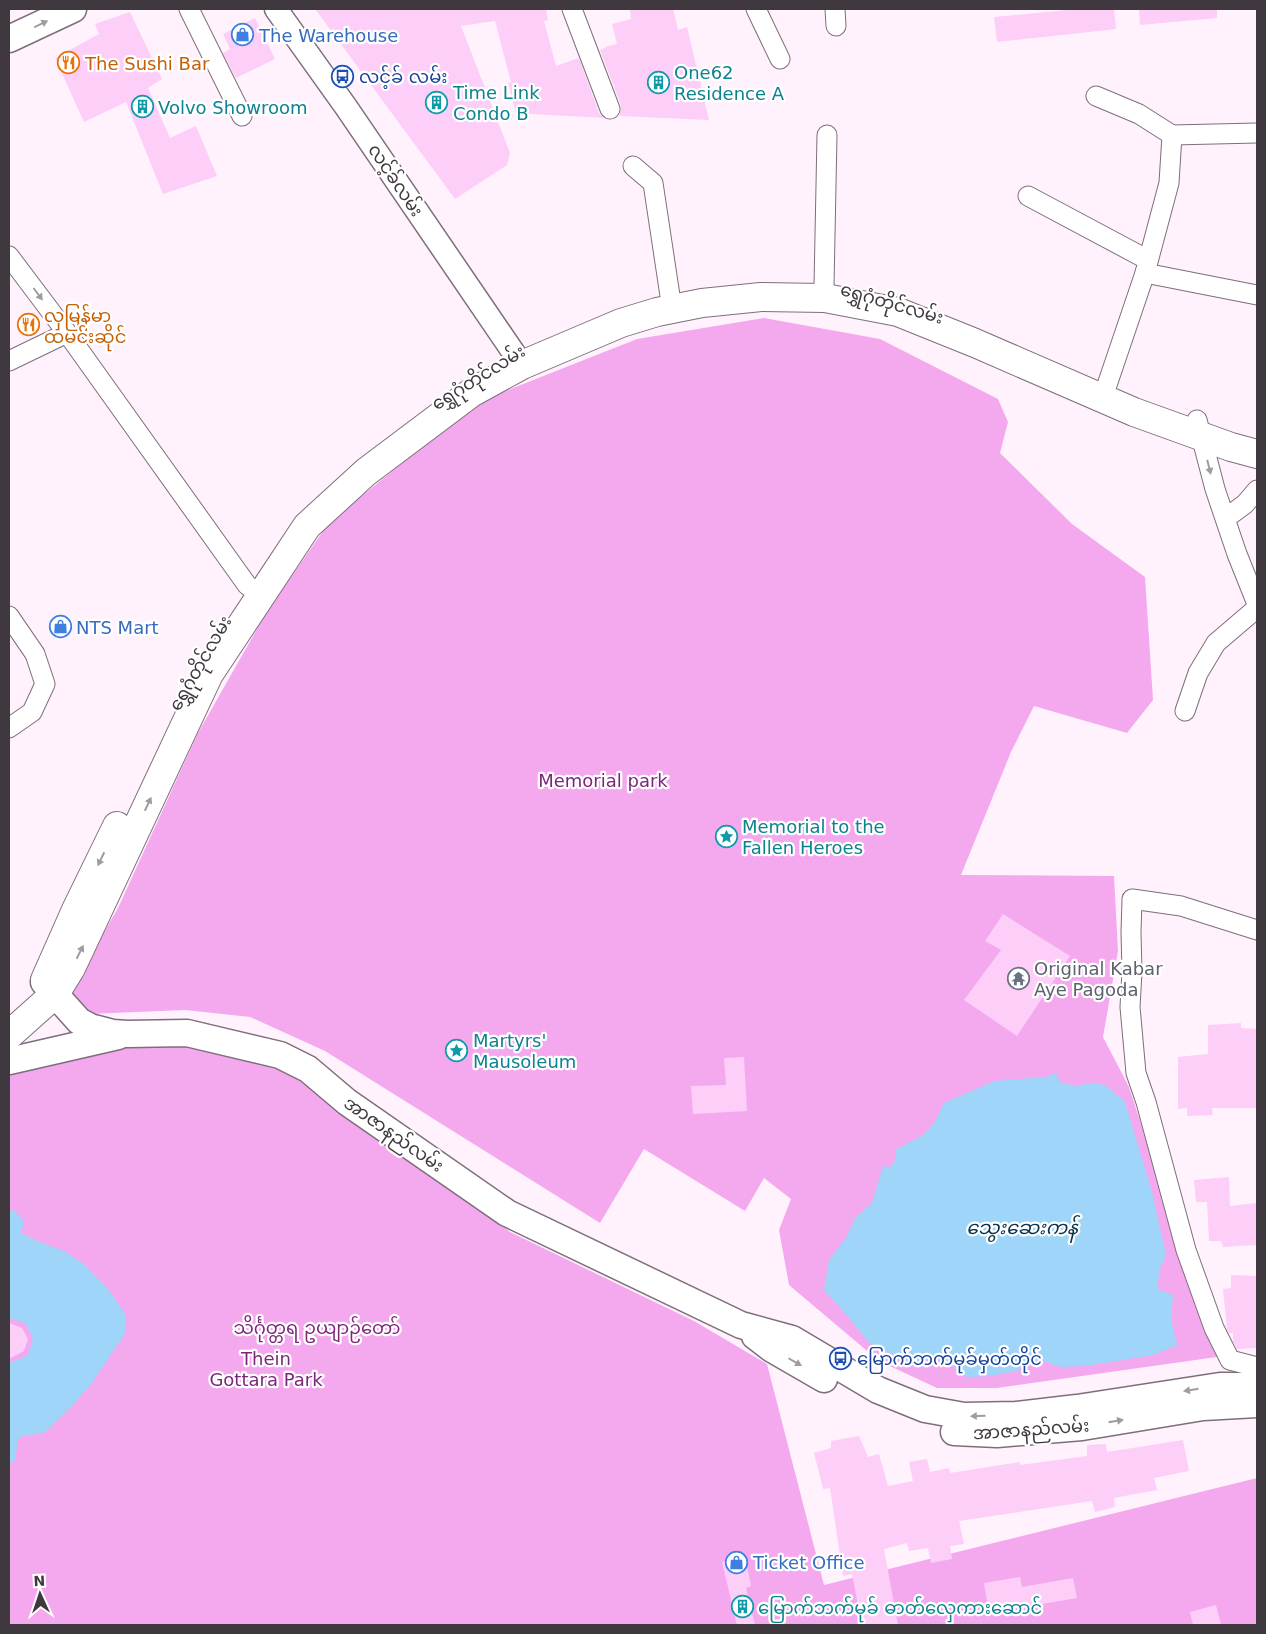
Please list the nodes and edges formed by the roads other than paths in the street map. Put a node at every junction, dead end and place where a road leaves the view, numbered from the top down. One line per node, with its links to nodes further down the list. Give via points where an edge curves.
1 (73, 9): 6 (main road, one-way to 1)
2 (189, 9): 10 (street)
3 (276, 9): 22 (street, လင့်ခ်လမ်း)
4 (572, 9): 9 (street)
5 (756, 9): 7 (street)
6 (9, 39)
7 (780, 59)
8 (1096, 96): 13 (street, via 1139,114)
9 (610, 109)
10 (242, 116)
11 (1257, 133): 13 (street)
12 (827, 135): 18 (street)
13 (1172, 135): 17 (street, via 1169,183)
14 (633, 166): 20 (street, via 653,183)
15 (1028, 196): 17 (street)
16 (9, 256): 21 (street, one-way to 21)
17 (1147, 267): 19 (street); 24 (street)
18 (825, 292): 20 (main road, ရွှေဂုံတိုင်လမ်း, via 765,285 721,287); 24 (main road, ရွှေဂုံတိုင်လမ်း, via 832,286 924,308 1026,351)
19 (1257, 295)
20 (671, 302): 22 (main road, ရွှေဂုံတိုင်လမ်း, via 623,308 574,326)
21 (67, 333): 23 (street); 30 (street)
22 (518, 359): 30 (main road, ရွှေဂုံတိုင်လမ်း, via 456,387 337,480 297,517)
23 (9, 361)
24 (1103, 393): 25 (main road, ရွှေဂုံတိုင်လမ်း)
25 (1199, 428): 26 (main road, ရွှေဂုံတိုင်လမ်း); 27 (main road, ရွှေဂုံတိုင်လမ်း, via 1231,447); 29 (street, one-way to 29)
26 (1257, 440)
27 (1257, 454)
28 (1257, 490): 29 (street)
29 (1226, 518): 31 (street)
30 (254, 590): 36 (main road, ရွှေဂုံတိုင်လမ်း, via 200,658 165,724 76,910)
31 (1257, 606): 33 (street, via 1216,643 1198,673)
32 (9, 616): 34 (street, via 35,654 45,684 32,712)
33 (1185, 711)
34 (9, 728)
35 (1257, 930): 40 (street, via 1181,906 1132,899 1130,1008 1136,1074 1186,1250 1214,1328 1230,1360)
36 (50, 988): 37 (main road, အာဇာနည်လမ်း, via 79,1020 90,1027); 38 (main road, via 33,1014)
37 (127, 1034): 39 (main road); 42 (main road, အာဇာနည်လမ်း, via 187,1033 280,1055 308,1069 347,1102 507,1213 741,1325 792,1339 923,1417 1080,1417)
38 (9, 1035)
39 (9, 1062)
40 (1257, 1367)
41 (1257, 1386): 42 (main road, အာဇာနည်လမ်း)
42 (1221, 1396): 43 (main road, အာဇာနည်လမ်း)
43 (1257, 1404)

